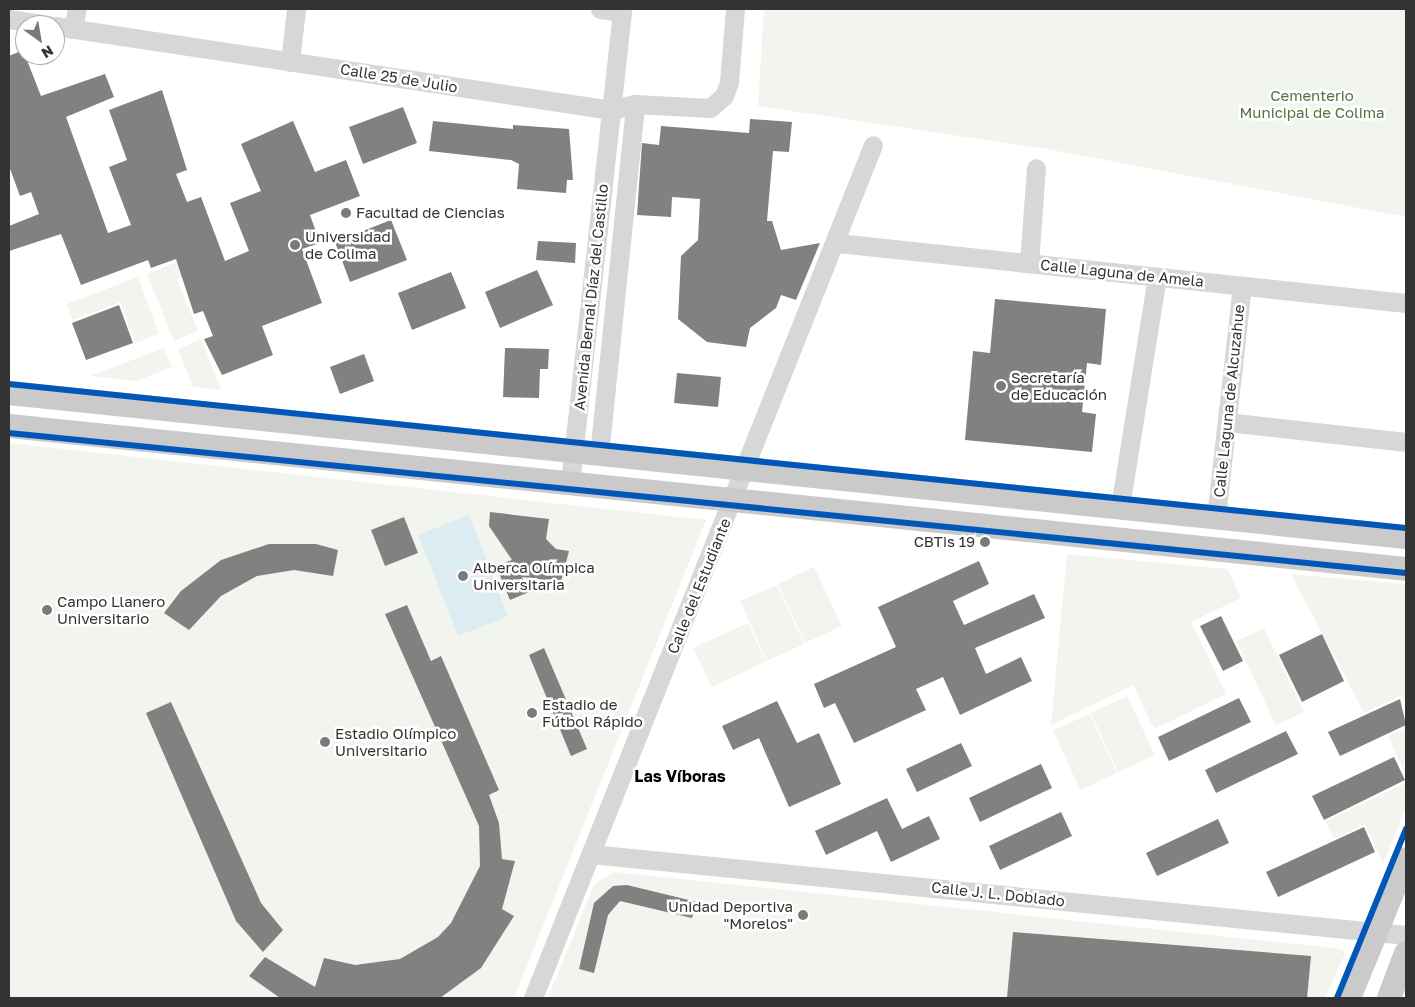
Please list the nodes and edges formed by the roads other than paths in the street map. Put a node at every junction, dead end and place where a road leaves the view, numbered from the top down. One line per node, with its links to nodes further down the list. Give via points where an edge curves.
1 (77, 9): 6 (street)
2 (296, 9): 8 (street)
3 (600, 9): 5 (street)
4 (735, 9): 9 (street, Calle 25 de Julio, via 729,82 724,96 710,108)
5 (622, 10): 10 (street, Avenida Bernal Díaz del Castillo)
6 (65, 26)
7 (65, 27): 8 (street, Calle 25 de Julio)
8 (290, 62): 10 (street, Calle 25 de Julio)
9 (635, 104): 10 (street, Calle 25 de Julio); 23 (street, Avenida Bernal Díaz del Castillo)
10 (612, 110): 22 (street, Avenida Bernal Díaz del Castillo)
11 (873, 145): 13 (street, Calle del Estudiante)
12 (1036, 168): 14 (street)
13 (837, 242): 14 (street, Calle Laguna de Amela); 24 (street, Calle del Estudiante)
14 (1028, 263): 15 (street, Calle Laguna de Amela)
15 (1157, 277): 16 (street, Calle Laguna de Amela); 28 (street)
16 (1242, 286): 17 (street, Calle Laguna de Amela); 19 (street, Calle Laguna de Alcuzahue)
17 (1406, 303)
18 (9, 394): 22 (main road)
19 (1227, 422): 21 (street); 29 (street, Calle Laguna de Alcuzahue)
20 (9, 426): 25 (main road)
21 (1406, 442)
22 (573, 451): 23 (main road); 25 (street, Avenida Bernal Díaz del Castillo)
23 (599, 455): 24 (main road)
24 (746, 469): 26 (main road); 27 (street, Calle del Estudiante)
25 (570, 483): 27 (main road)
26 (997, 495): 28 (main road); 31 (main road)
27 (733, 501): 31 (main road); 35 (street, Calle del Estudiante)
28 (1120, 507): 29 (main road)
29 (1216, 517): 30 (main road)
30 (1246, 520): 32 (main road); 33 (main road)
31 (992, 527): 33 (main road)
32 (1406, 537)
33 (1243, 552): 34 (main road)
34 (1406, 569)
35 (591, 854): 37 (street, Calle J. L. Doblado); 40 (street, Calle del Estudiante)
36 (1406, 859): 37 (main road)
37 (1376, 932): 38 (street, Calle J. L. Doblado); 41 (main road)
38 (1406, 935)
39 (1406, 953): 42 (main road)
40 (533, 998)
41 (1349, 998)
42 (1389, 998)

